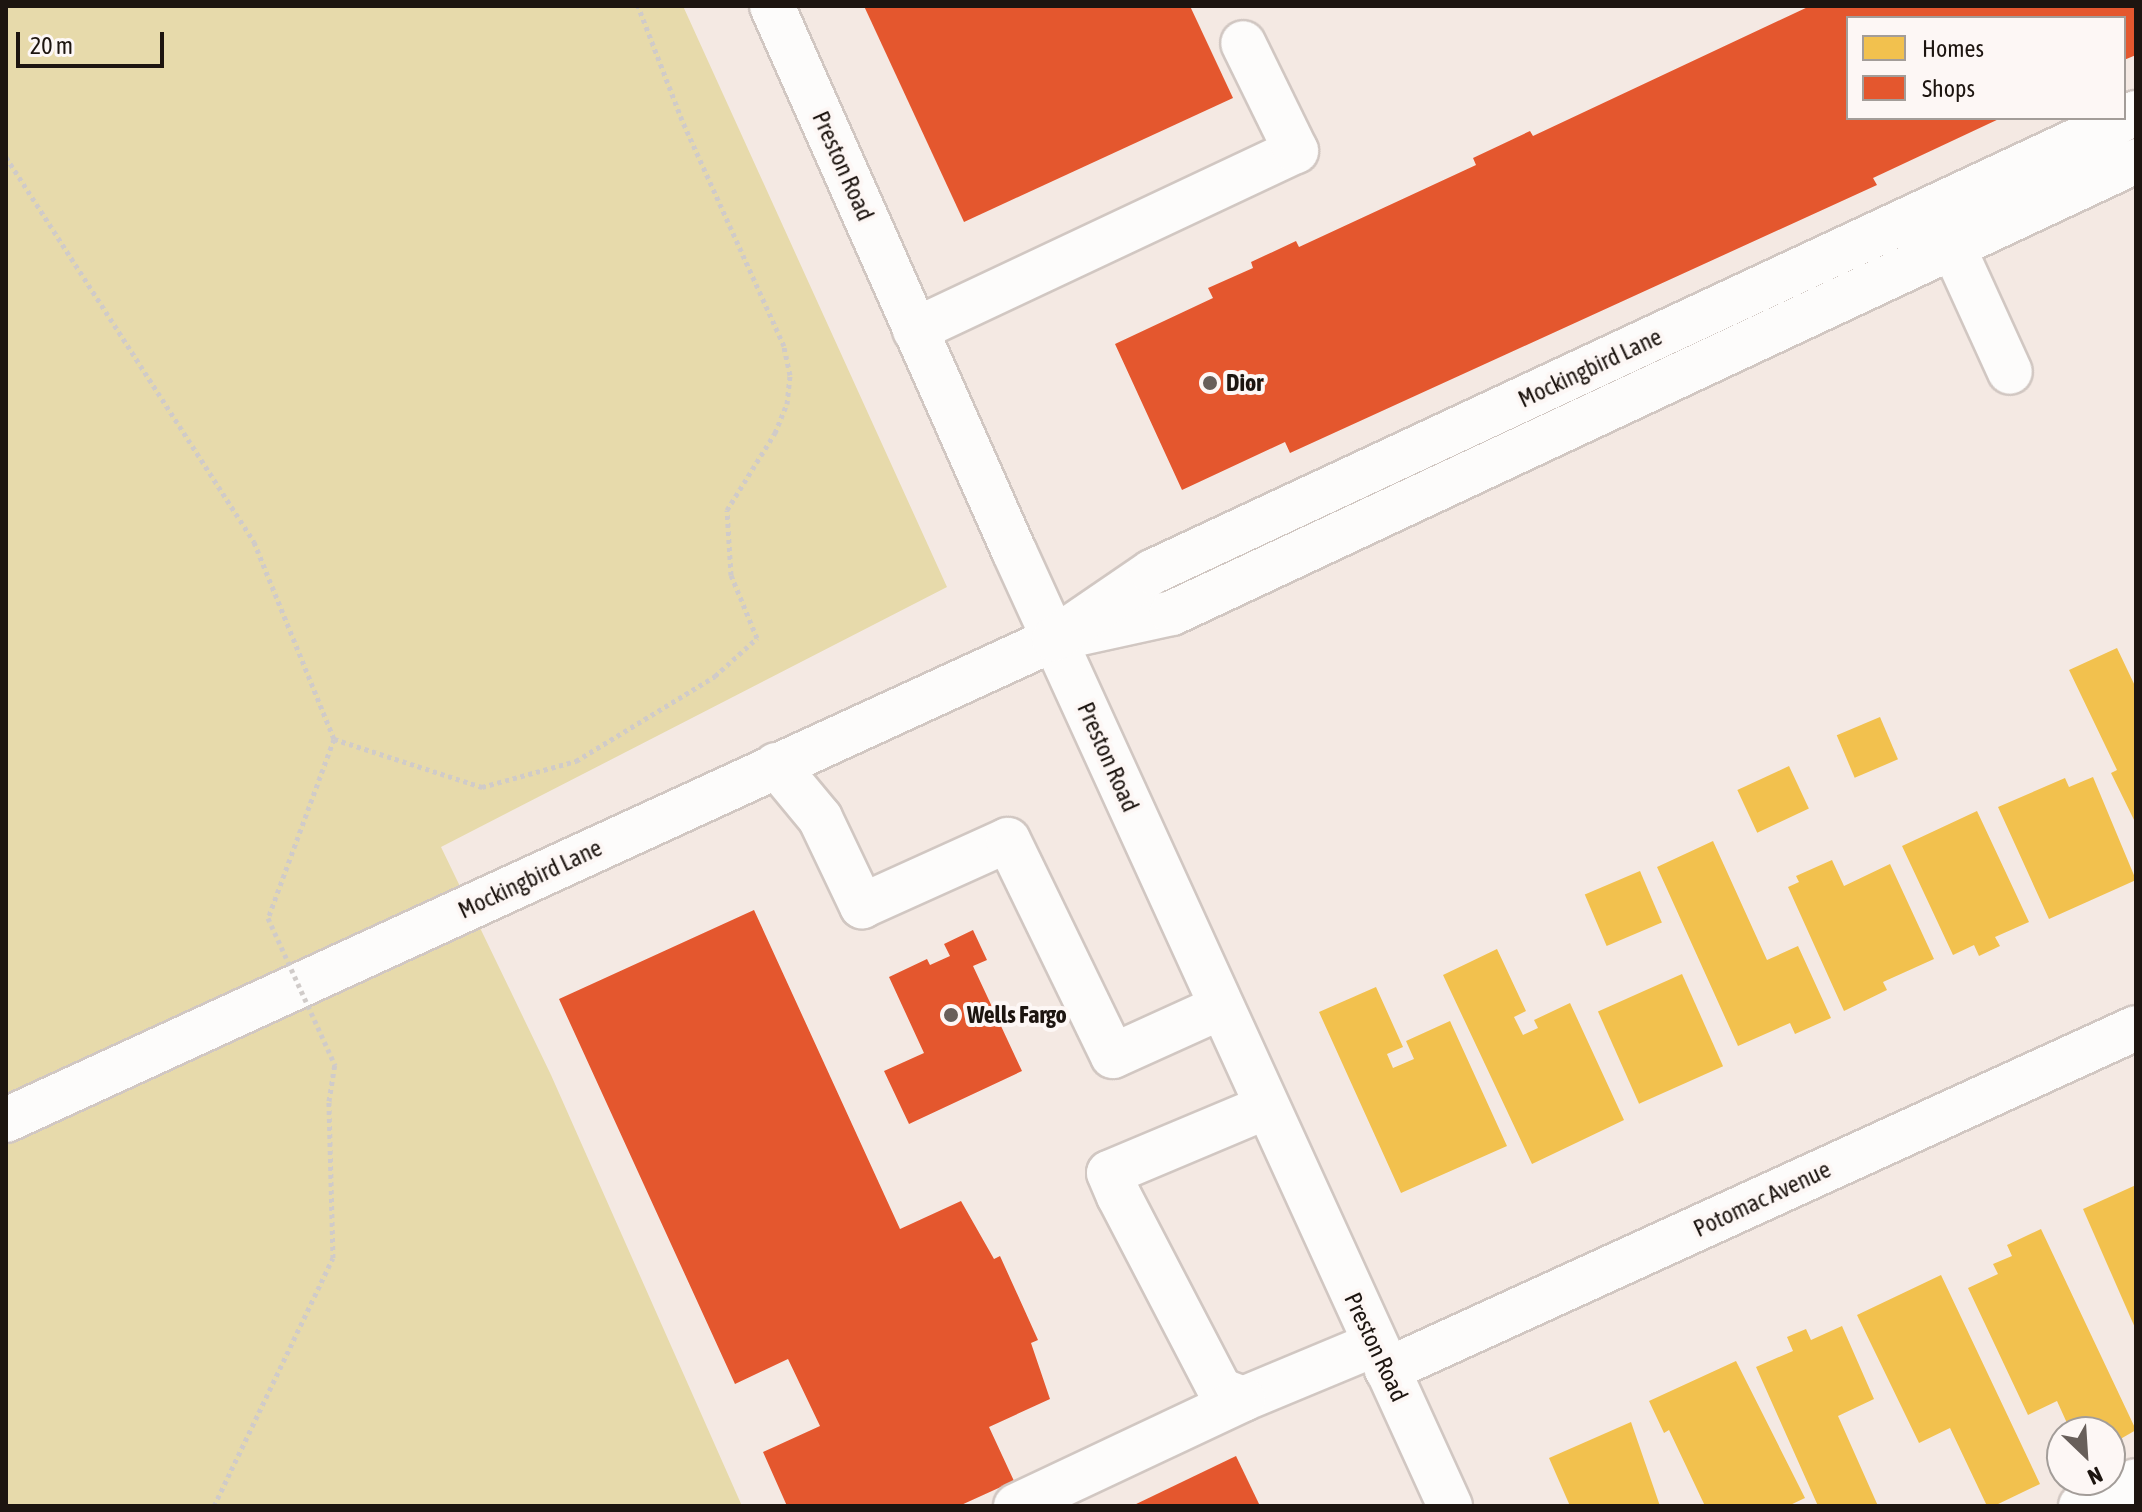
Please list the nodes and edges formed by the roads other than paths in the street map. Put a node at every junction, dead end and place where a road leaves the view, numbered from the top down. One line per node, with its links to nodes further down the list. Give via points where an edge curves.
1 (772, 6): 8 (main road, Preston Road)
2 (1243, 43): 8 (main road, via 1296,151)
3 (2121, 120): 5 (main road, Mockingbird Lane)
4 (2136, 161): 6 (main road, Mockingbird Lane)
5 (1933, 208): 6 (main road); 7 (main road, Mockingbird Lane)
6 (1953, 247): 9 (main road, Mockingbird Lane); 10 (main road)
7 (1699, 317): 9 (main road); 11 (main road, Mockingbird Lane, via 1152,572)
8 (915, 330): 11 (main road, Preston Road)
9 (1718, 356): 11 (main road, Mockingbird Lane, via 1172,613)
10 (2010, 372)
11 (1054, 639): 12 (main road, Mockingbird Lane); 13 (main road, Preston Road)
12 (776, 765): 13 (main road, via 820,818 862,906 1008,840 1113,1056); 16 (main road, Mockingbird Lane)
13 (1221, 1007): 15 (main road, Preston Road)
14 (2136, 1028): 17 (main road, Potomac Avenue)
15 (1266, 1107): 17 (main road, Preston Road); 18 (main road, via 1109,1173 1220,1390)
16 (6, 1120)
17 (1381, 1357): 18 (main road, Potomac Avenue); 21 (main road, Preston Road)
18 (1243, 1399): 20 (main road, Potomac Avenue)
19 (2136, 1481): 22 (main road)
20 (1016, 1506)
21 (1450, 1506)
22 (2081, 1506)

